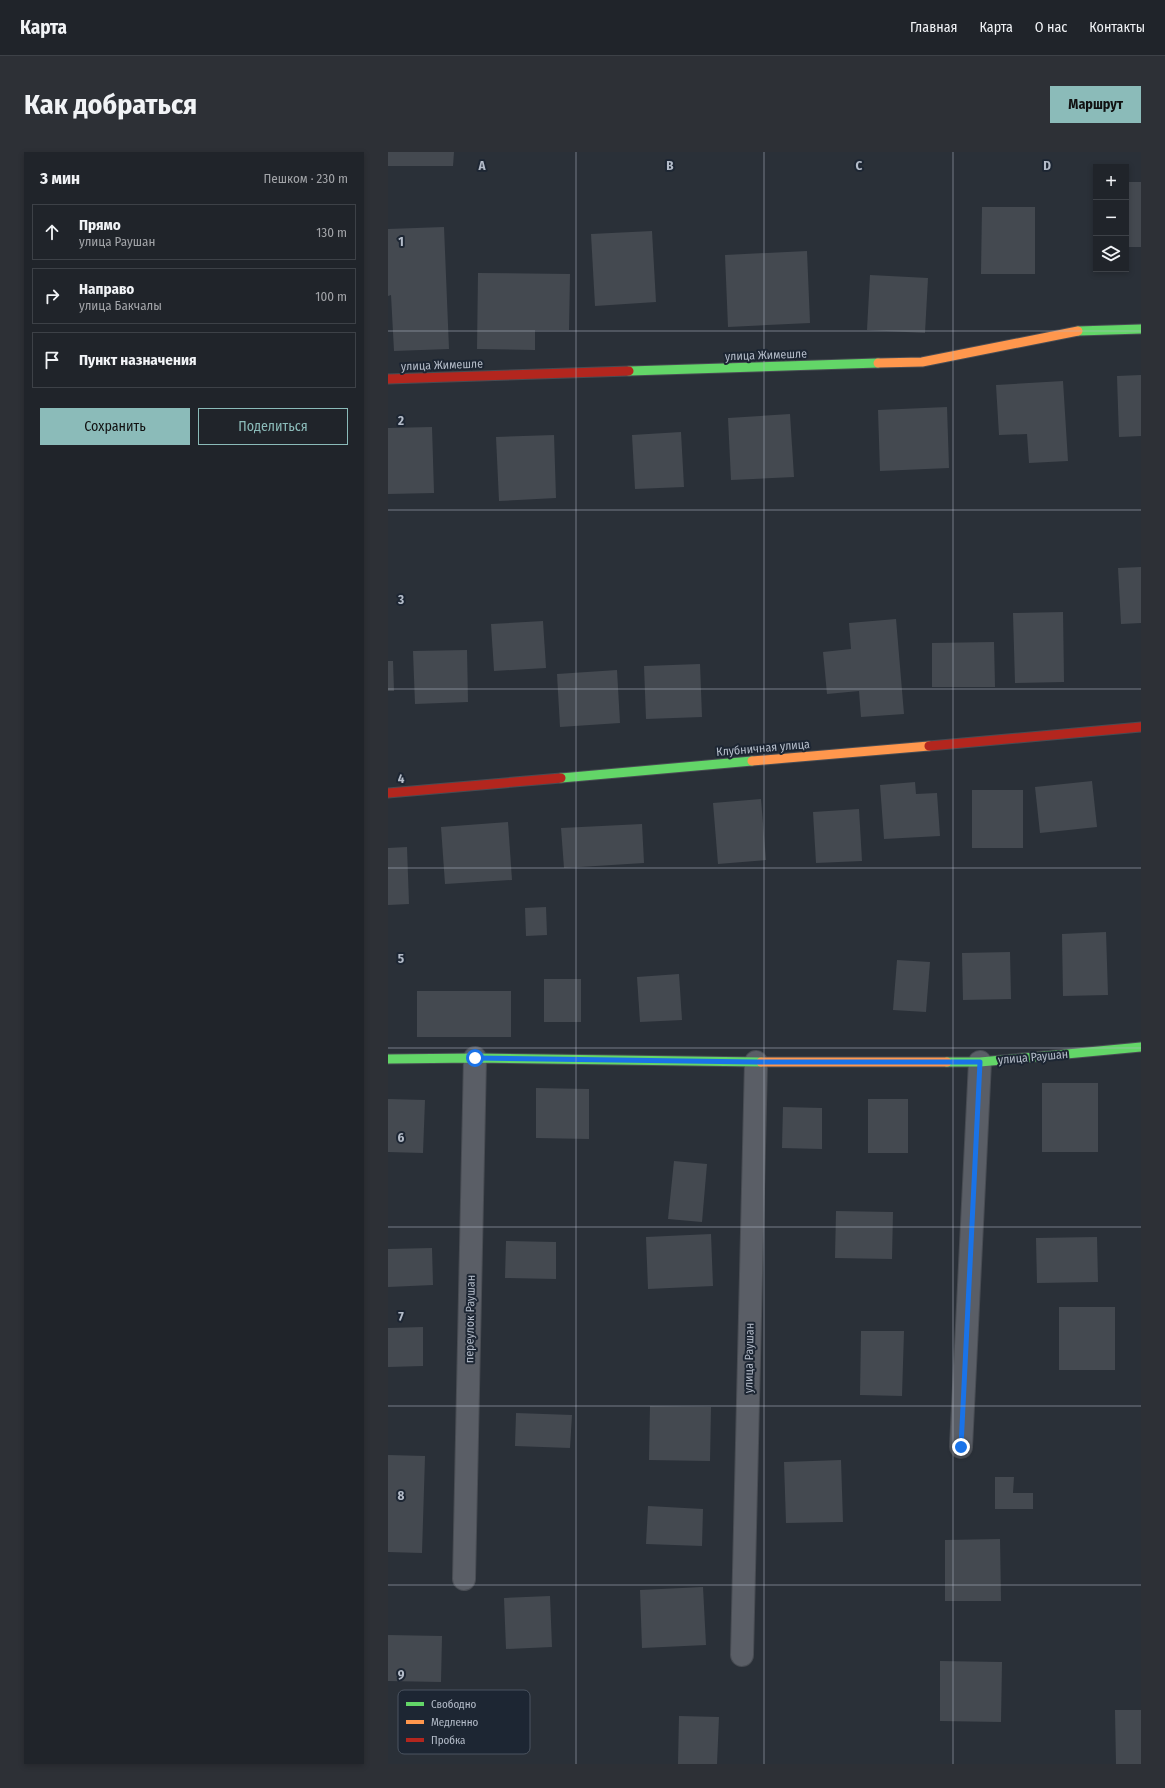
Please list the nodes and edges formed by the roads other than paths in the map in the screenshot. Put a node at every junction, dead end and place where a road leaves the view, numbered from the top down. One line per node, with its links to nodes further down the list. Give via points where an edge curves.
1 (1141, 329): 2 (street, улица Жимешле, via 1082,330 922,362)
2 (388, 379)
3 (1141, 727): 4 (street, Клубничная улица)
4 (388, 793)
5 (1141, 1047): 9 (street, улица Раушан)
6 (475, 1058): 7 (street, улица Раушан); 8 (street, улица Раушан); 11 (street, переулок Раушан)
7 (388, 1060)
8 (756, 1062): 9 (street, улица Раушан); 12 (street, улица Раушан)
9 (980, 1062): 10 (street)
10 (961, 1447)
11 (464, 1579)
12 (742, 1655)

